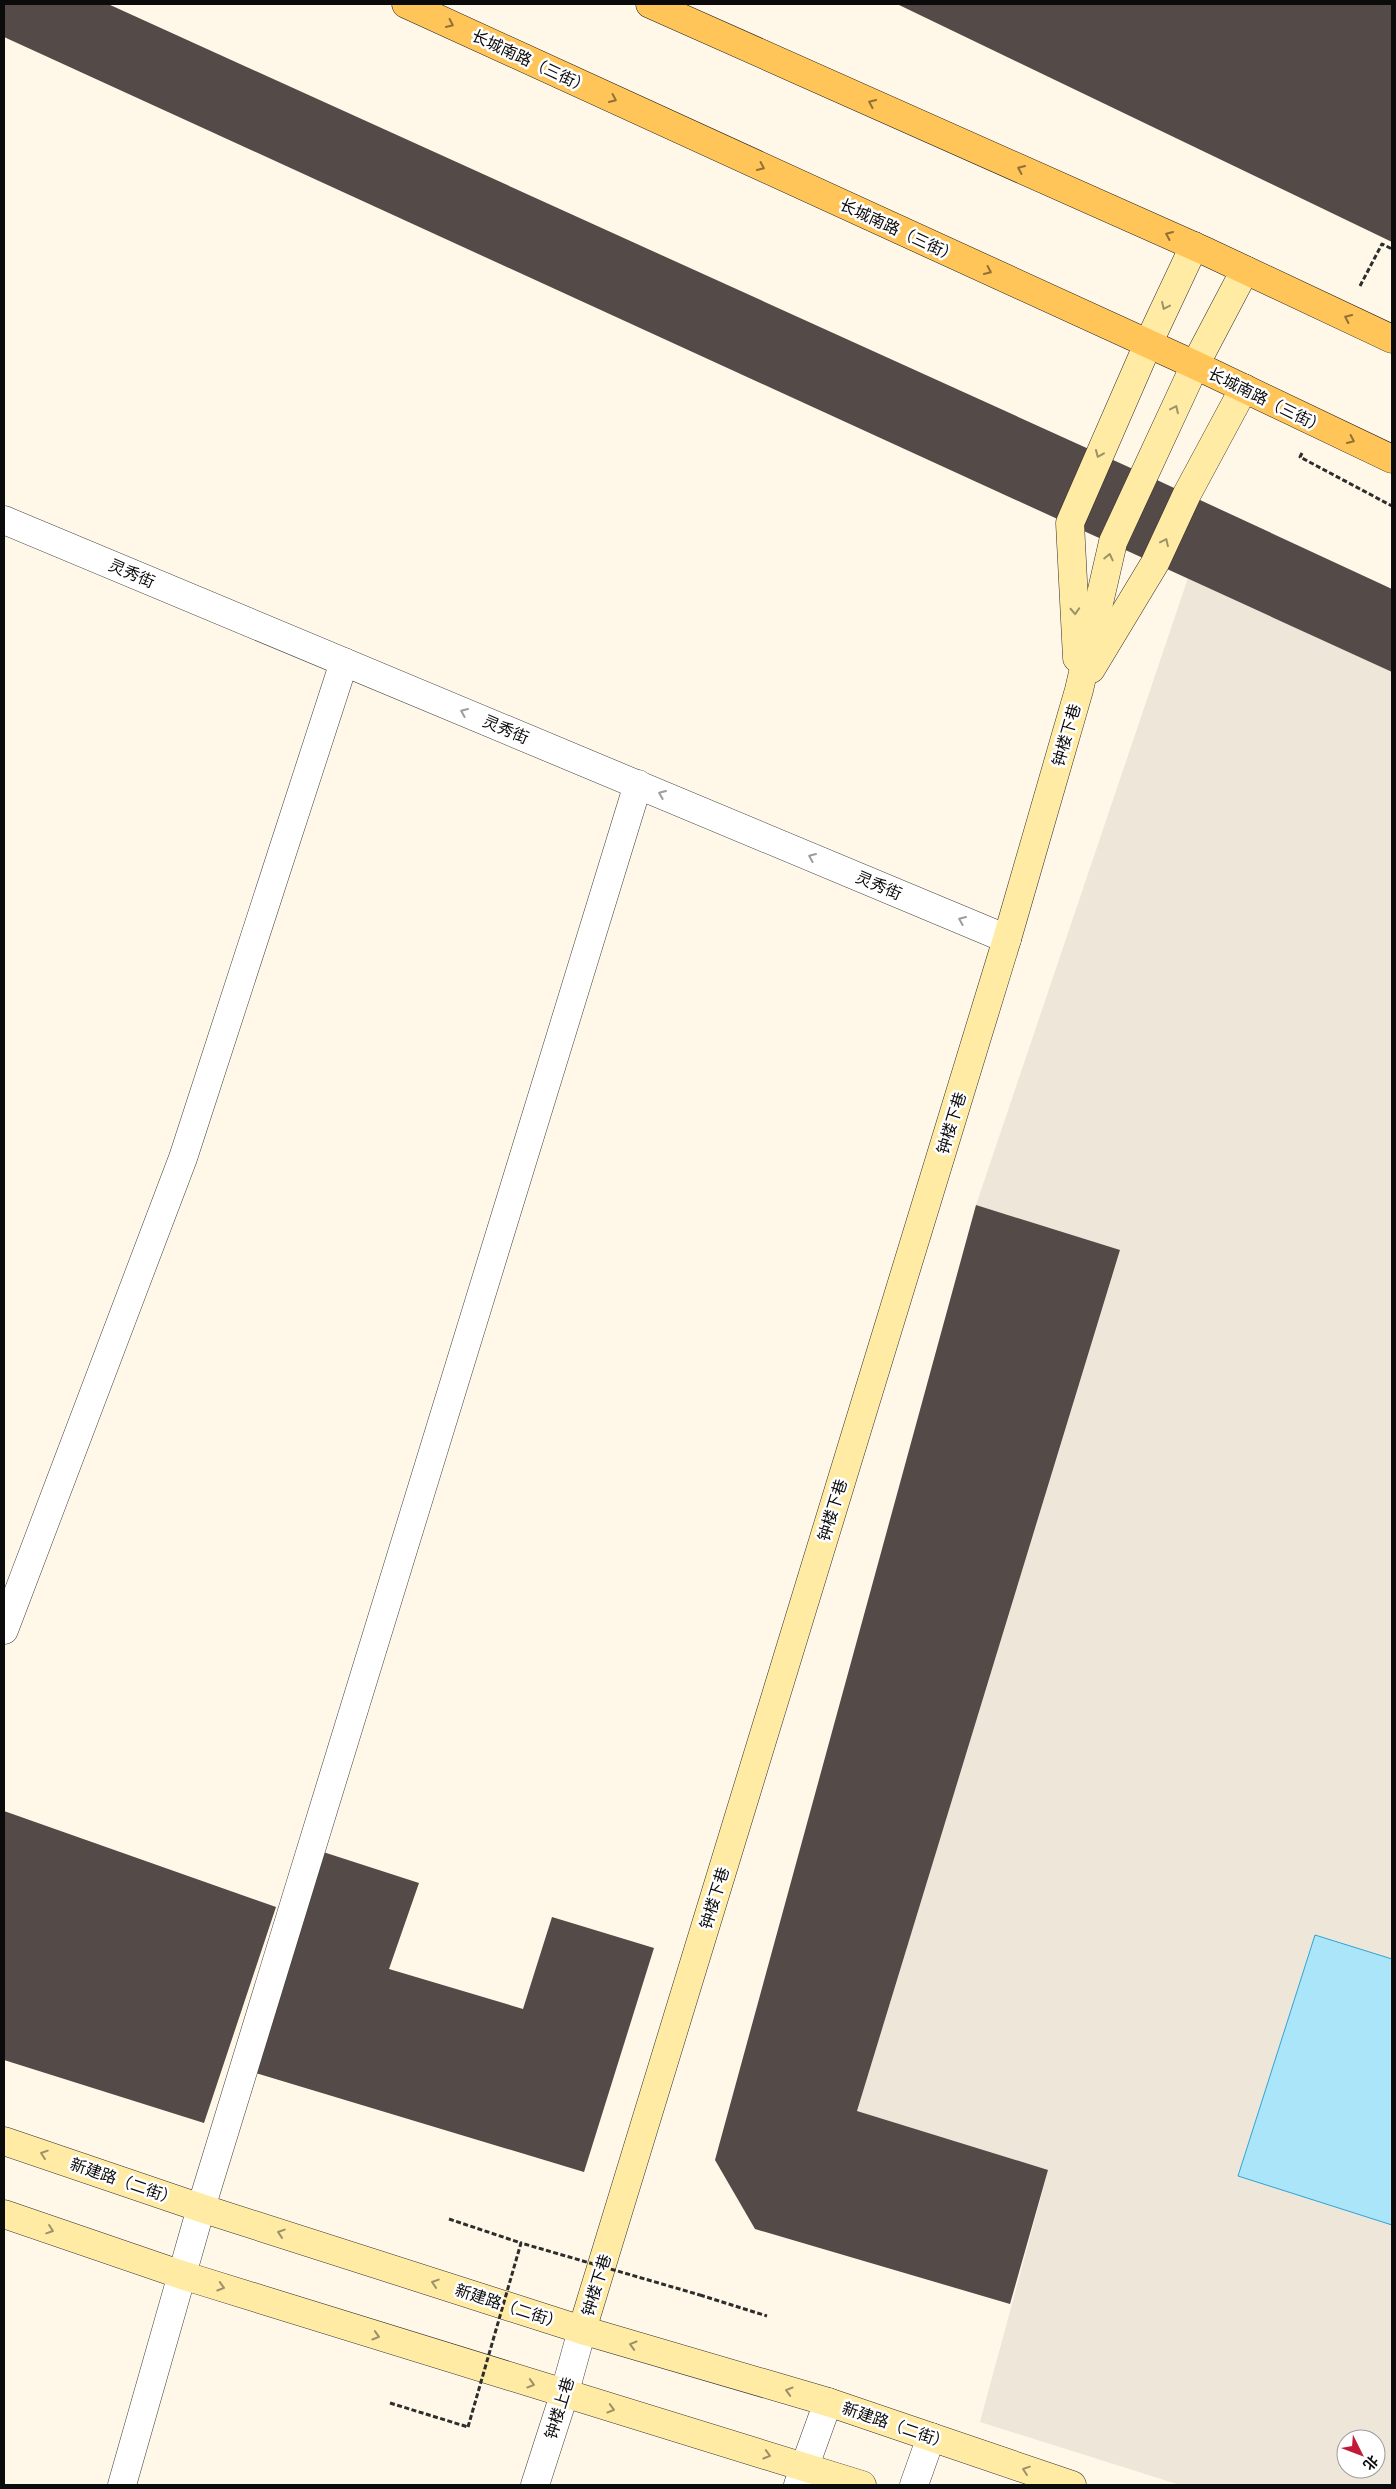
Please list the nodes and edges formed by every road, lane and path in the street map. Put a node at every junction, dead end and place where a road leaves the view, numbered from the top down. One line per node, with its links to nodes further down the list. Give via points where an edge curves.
1 (406, 4): 8 (main road, 长城南路（三街）, one-way to 8)
2 (650, 4): 3 (main road, one-way to 2)
3 (1194, 246): 5 (main road); 8 (main road, one-way to 8)
4 (1392, 249): 6 (path, via 1382,244)
5 (1245, 270): 6 (main road); 9 (main road)
6 (1345, 317): 7 (main road, one-way to 6)
7 (1392, 339)
8 (1148, 344): 9 (main road, 长城南路（三街）); 16 (main road, one-way to 16, via 1070,523)
9 (1195, 366): 10 (main road, 长城南路（三街）); 16 (main road, one-way to 9, via 1113,542)
10 (1244, 388): 12 (main road, 长城南路（三街）, one-way to 12); 16 (main road, one-way to 10, via 1155,562)
11 (1300, 457): 13 (path)
12 (1392, 459)
13 (1392, 506)
14 (4, 520): 15 (street, 灵秀街)
15 (344, 662): 17 (street, 灵秀街, one-way to 15); 19 (street, via 183,1158)
16 (1079, 690): 18 (main road, 钟楼下巷)
17 (638, 784): 18 (street, 灵秀街, one-way to 17); 21 (street)
18 (1007, 939): 27 (main road, 钟楼下巷)
19 (4, 1630)
20 (4, 2140): 21 (main road, 新建路（二街）, one-way to 20)
21 (201, 2208): 25 (street); 27 (main road, 新建路（二街）, one-way to 21)
22 (4, 2214): 25 (main road, one-way to 25)
23 (449, 2219): 24 (path)
24 (522, 2243): 26 (path, bridge); 30 (path, bridge, via 468,2427)
25 (182, 2275): 28 (main road, one-way to 28); 33 (street)
26 (768, 2316)
27 (582, 2330): 28 (street, 钟楼上巷); 29 (main road, 新建路（二街）, one-way to 27)
28 (564, 2395): 32 (main road, one-way to 32); 34 (street, 钟楼上巷)
29 (828, 2402): 31 (main road, 新建路（二街）); 32 (street)
30 (390, 2403)
31 (931, 2437): 36 (street); 37 (main road, 新建路（二街）, one-way to 31)
32 (801, 2476): 35 (main road)
33 (122, 2485)
34 (535, 2485)
35 (862, 2485)
36 (914, 2485)
37 (1072, 2485)

